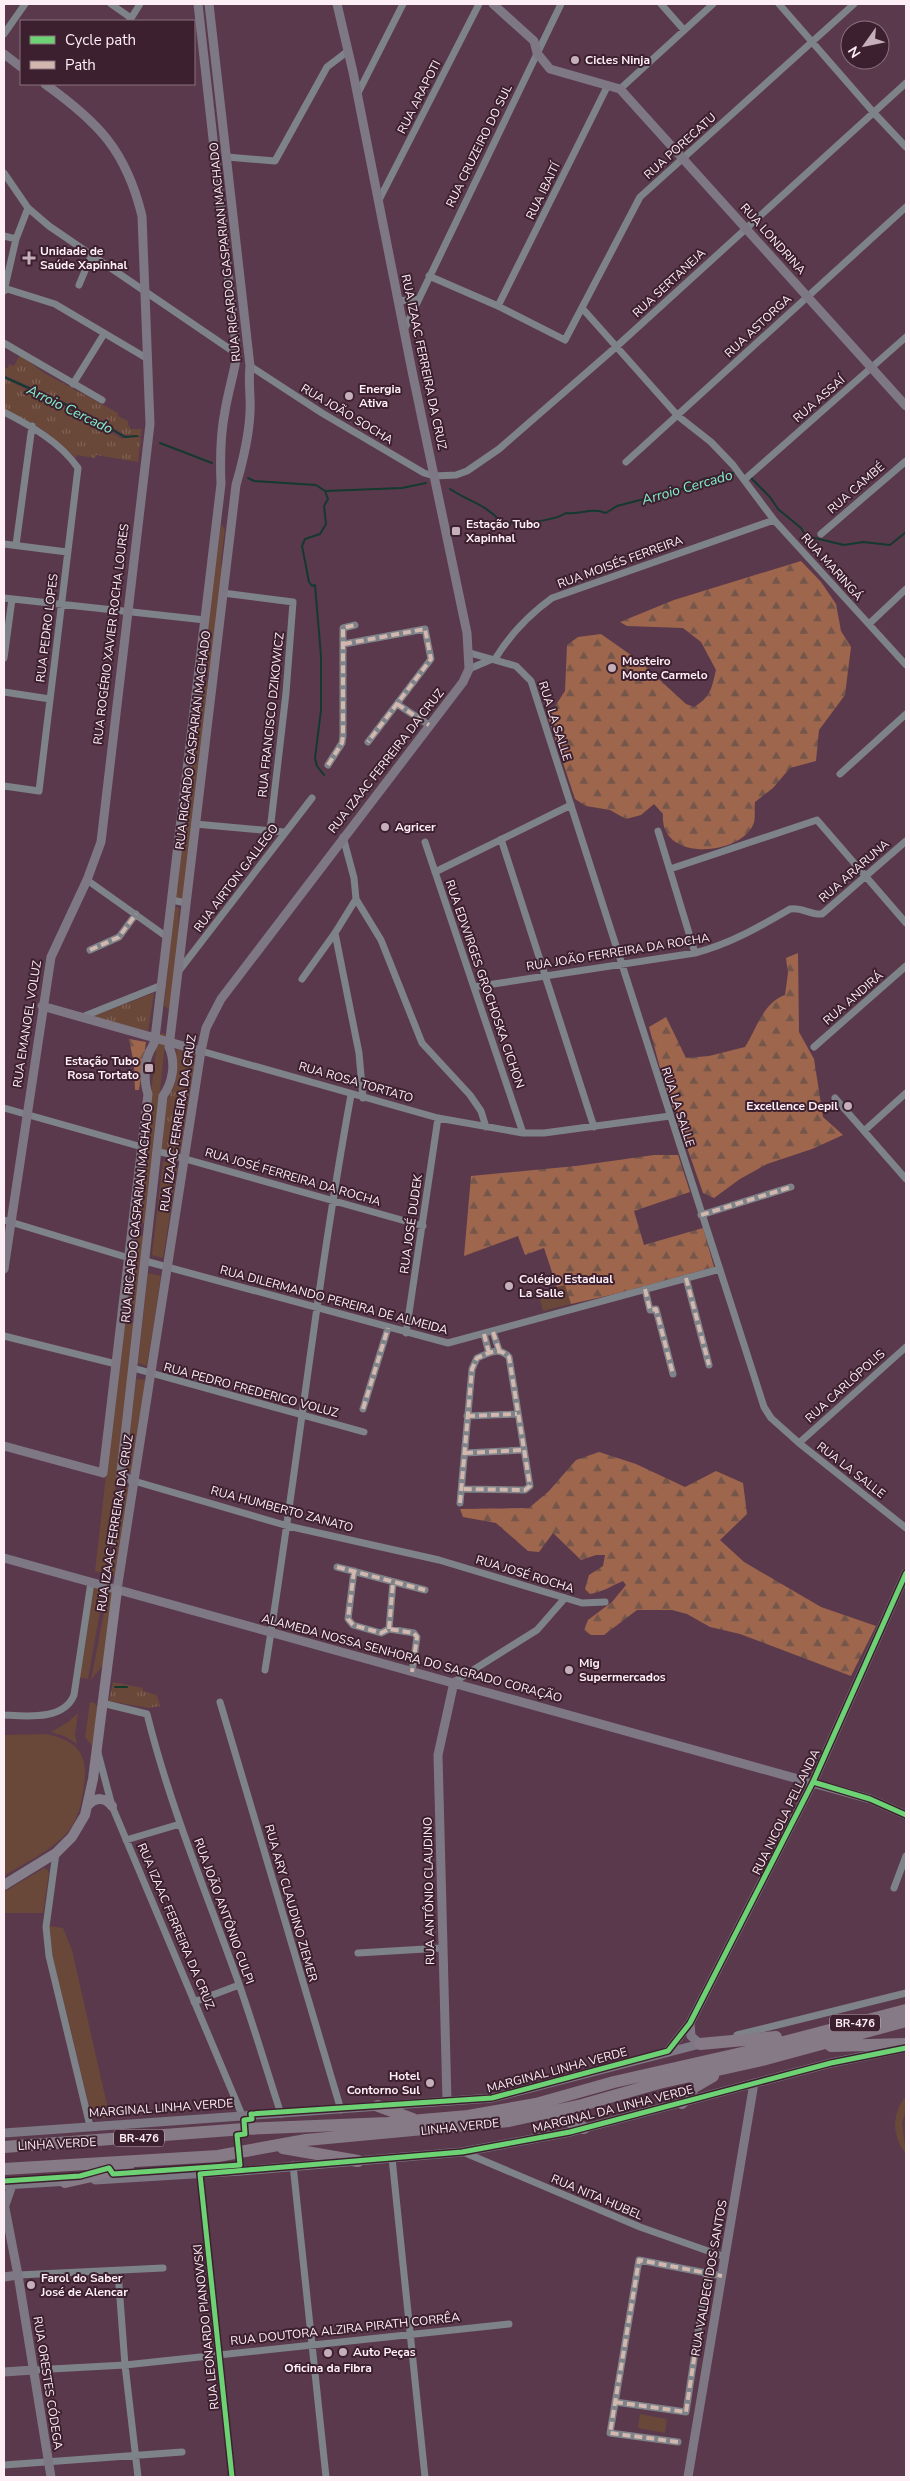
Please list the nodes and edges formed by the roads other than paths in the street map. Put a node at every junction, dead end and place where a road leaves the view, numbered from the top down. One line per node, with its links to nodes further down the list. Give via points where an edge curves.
1 (25, 4): 17 (street)
2 (111, 4): 15 (street)
3 (140, 4): 15 (street)
4 (198, 4): 56 (main road, RUA RICARDO GASPARIAN MACHADO)
5 (209, 4): 32 (main road, RUA RICARDO GASPARIAN MACHADO)
6 (337, 4): 19 (main road, RUA IZAAC FERREIRA DA CRUZ)
7 (403, 4): 23 (street)
8 (480, 4): 35 (street, RUA ARAPOTI)
9 (492, 4): 20 (main road, via 534,41)
10 (561, 4): 20 (street, RUA CRUZEIRO DO SUL)
11 (661, 4): 16 (street)
12 (713, 4): 16 (street)
13 (779, 4): 18 (street)
14 (854, 4): 18 (street, RUA PORECATU)
15 (130, 20)
16 (684, 30): 28 (street)
17 (4, 34)
18 (813, 41): 30 (street); 33 (street, RUA PORECATU)
19 (348, 51): 24 (main road, RUA IZAAC FERREIRA DA CRUZ); 32 (street, via 328,67 275,161)
20 (537, 53): 27 (main road, via 550,69); 42 (street, RUA CRUZEIRO DO SUL)
21 (4, 54): 22 (main road)
22 (20, 66)
23 (369, 69): 24 (street); 29 (street)
24 (353, 72): 29 (main road, RUA IZAAC FERREIRA DA CRUZ)
25 (906, 83): 30 (street, RUA SERTANEJA)
26 (46, 85): 45 (main road, RUA ROGÉRIO XAVIER ROCHA LOURES, via 100,130 126,168 135,187 142,216)
27 (608, 85): 28 (main road); 49 (street, RUA IBAITÍ)
28 (620, 90): 33 (main road, RUA LONDRINA)
29 (357, 95): 35 (main road, RUA IZAAC FERREIRA DA CRUZ)
30 (874, 114): 31 (street); 38 (street, RUA SERTANEJA)
31 (906, 147)
32 (227, 157): 58 (main road, RUA RICARDO GASPARIAN MACHADO)
33 (684, 159): 38 (main road, RUA LONDRINA); 50 (street, RUA PORECATU, via 640,197)
34 (4, 173): 37 (street)
35 (379, 200): 48 (main road, RUA IZAAC FERREIRA DA CRUZ)
36 (906, 207): 46 (street, RUA ASTORGA)
37 (28, 208): 40 (street); 41 (street)
38 (746, 228): 46 (main road, RUA LONDRINA); 55 (street, RUA SERTANEJA)
39 (4, 236): 40 (street)
40 (16, 239): 44 (street)
41 (92, 254): 43 (street); 45 (street)
42 (429, 276): 47 (street, RUA CRUZEIRO DO SUL); 49 (street)
43 (79, 285)
44 (4, 289): 52 (street, via 55,304)
45 (146, 290): 56 (street); 57 (main road, RUA ROGÉRIO XAVIER ROCHA LOURES)
46 (807, 296): 59 (main road, RUA LONDRINA); 64 (street, RUA ASTORGA)
47 (418, 299): 48 (street); 51 (street, RUA CRUZEIRO DO SUL)
48 (398, 301): 51 (main road, RUA IZAAC FERREIRA DA CRUZ)
49 (498, 306): 50 (street, RUA PORECATU, via 565,340)
50 (582, 308): 55 (street, RUA MARINGÁ)
51 (404, 330): 68 (main road, RUA IZAAC FERREIRA DA CRUZ)
52 (104, 334): 57 (street); 60 (street)
53 (906, 336): 59 (street, RUA ASSAÍ)
54 (4, 343): 60 (street)
55 (616, 347): 64 (street, RUA MARINGÁ); 68 (street, RUA SERTANEJA, via 499,450 467,471)
56 (237, 354): 71 (main road, RUA RICARDO GASPARIAN MACHADO, via 220,449 221,484)
57 (148, 359): 81 (main road, RUA ROGÉRIO XAVIER ROCHA LOURES, via 150,424)
58 (250, 366): 68 (street, RUA JOÃO SOCHA, via 376,445); 72 (main road, RUA RICARDO GASPARIAN MACHADO, via 246,451 236,485)
59 (872, 368): 62 (main road, RUA LONDRINA); 69 (street, RUA ASSAÍ)
60 (73, 384): 61 (street)
61 (102, 400)
62 (906, 406)
63 (4, 412): 65 (street)
64 (678, 416): 67 (street, RUA ASTORGA); 69 (street, RUA MARINGÁ)
65 (32, 426): 75 (street); 76 (street, RUA PEDRO LOPES, via 78,468)
66 (906, 460): 73 (street, RUA CAMBÉ)
67 (626, 462)
68 (434, 476): 86 (main road, RUA IZAAC FERREIRA DA CRUZ)
69 (747, 477): 70 (street, RUA MARINGÁ)
70 (774, 520): 83 (street, RUA MARINGÁ); 88 (street, RUA MOISÉS FERREIRA, via 552,598 536,610)
71 (216, 521): 72 (street, via 226,521); 82 (main road, RUA RICARDO GASPARIAN MACHADO)
72 (231, 525): 78 (main road, RUA RICARDO GASPARIAN MACHADO)
73 (821, 534)
74 (4, 544): 75 (street)
75 (16, 545): 76 (street)
76 (67, 552): 80 (street, RUA PEDRO LOPES)
77 (906, 589): 83 (street)
78 (223, 593): 92 (main road, RUA RICARDO GASPARIAN MACHADO); 105 (street, RUA FRANCISCO DZIKOWICZ, via 292,602 286,693)
79 (8, 598): 80 (street); 87 (street)
80 (61, 604): 81 (street); 94 (street, RUA PEDRO LOPES)
81 (126, 612): 82 (street); 115 (main road, RUA ROGÉRIO XAVIER ROCHA LOURES, via 101,842)
82 (205, 620): 91 (main road, RUA RICARDO GASPARIAN MACHADO)
83 (869, 624): 89 (street, RUA MARINGÁ)
84 (355, 625): 85 (street, via 343,628)
85 (344, 644): 95 (street, via 425,629 431,659); 99 (street, via 344,736)
86 (470, 653): 88 (street, RUA LA SALLE); 90 (main road, RUA IZAAC FERREIRA DA CRUZ)
87 (4, 658)
88 (492, 659): 90 (street); 103 (street, RUA LA SALLE, via 516,666 530,681)
89 (906, 665)
90 (469, 669): 97 (main road, RUA IZAAC FERREIRA DA CRUZ, via 463,682)
91 (199, 670): 92 (street, via 202,676); 117 (main road, RUA RICARDO GASPARIAN MACHADO)
92 (213, 675): 104 (main road, RUA RICARDO GASPARIAN MACHADO)
93 (4, 692): 94 (street)
94 (50, 699): 101 (street, RUA PEDRO LOPES, via 39,791)
95 (397, 704): 97 (street); 98 (street)
96 (906, 714): 100 (street)
97 (429, 725): 108 (main road, RUA IZAAC FERREIRA DA CRUZ)
98 (368, 742)
99 (328, 765)
100 (840, 774)
101 (4, 786)
102 (312, 798): 107 (street, RUA AIRTON GALLEGO)
103 (571, 805): 109 (street); 126 (street, RUA LA SALLE)
104 (195, 824): 105 (street); 118 (main road, RUA RICARDO GASPARIAN MACHADO)
105 (270, 831): 107 (street)
106 (658, 831): 112 (street)
107 (284, 832): 128 (street, RUA AIRTON GALLEGO)
108 (342, 837): 116 (street, via 354,878); 140 (main road, RUA IZAAC FERREIRA DA CRUZ, via 220,999 206,1028)
109 (501, 839): 113 (street); 129 (street)
110 (906, 841): 114 (street, RUA ARARUNA)
111 (425, 842): 113 (street, RUA EDWIRGES GROCHOSKA CICHON)
112 (670, 870): 114 (street, via 817,820); 125 (street)
113 (435, 872): 132 (street, RUA EDWIRGES GROCHOSKA CICHON)
114 (867, 877): 120 (street, RUA ARARUNA, via 822,914); 121 (street)
115 (87, 880): 119 (street); 133 (main road, RUA EMANOEL VOLUZ, via 51,957)
116 (356, 899): 122 (street); 149 (street, via 381,940 422,1043 470,1095 481,1111)
117 (172, 900): 118 (street); 123 (main road, RUA RICARDO GASPARIAN MACHADO)
118 (186, 903): 128 (main road, RUA RICARDO GASPARIAN MACHADO)
119 (136, 914): 123 (street); 124 (street, via 119,937)
120 (815, 914): 125 (street, RUA JOÃO FERREIRA DA ROCHA, via 799,907 790,909 740,938)
121 (906, 923)
122 (335, 933): 130 (street); 143 (street, via 358,1044)
123 (167, 937): 131 (main road, RUA RICARDO GASPARIAN MACHADO)
124 (90, 950)
125 (695, 953): 126 (street, RUA JOÃO FERREIRA DA ROCHA)
126 (621, 964): 129 (street, RUA JOÃO FERREIRA DA ROCHA); 147 (street, RUA LA SALLE)
127 (906, 966): 139 (street, RUA ANDIRÁ)
128 (178, 972): 135 (main road, RUA RICARDO GASPARIAN MACHADO)
129 (545, 976): 132 (street, RUA JOÃO FERREIRA DA ROCHA); 150 (street)
130 (302, 978)
131 (162, 985): 134 (main road, RUA RICARDO GASPARIAN MACHADO); 136 (street)
132 (474, 987): 152 (street, RUA EDWIRGES GROCHOSKA CICHON)
133 (42, 1006): 136 (main road, RUA ROSA TORTATO); 146 (main road, RUA EMANOEL VOLUZ)
134 (158, 1012): 135 (main road); 137 (main road, RUA RICARDO GASPARIAN MACHADO)
135 (172, 1016): 138 (main road, RUA RICARDO GASPARIAN MACHADO)
136 (82, 1017): 137 (main road, RUA ROSA TORTATO)
137 (155, 1038): 138 (main road, RUA ROSA TORTATO); 153 (main road, RUA RICARDO GASPARIAN MACHADO, via 149,1053 145,1084 148,1094)
138 (169, 1042): 140 (main road, RUA ROSA TORTATO); 154 (main road, RUA RICARDO GASPARIAN MACHADO, via 173,1057 170,1086 163,1096)
139 (814, 1047)
140 (201, 1051): 142 (street, RUA ROSA TORTATO); 155 (main road, RUA IZAAC FERREIRA DA CRUZ)
141 (906, 1093): 151 (street)
142 (351, 1095): 143 (street, RUA ROSA TORTATO); 158 (street)
143 (363, 1098): 148 (street, RUA ROSA TORTATO)
144 (835, 1098): 151 (street)
145 (4, 1108): 146 (street)
146 (26, 1114): 153 (street); 160 (main road, RUA EMANOEL VOLUZ)
147 (670, 1116): 150 (street, RUA ROSA TORTATO); 159 (street, RUA LA SALLE)
148 (438, 1118): 149 (street, RUA ROSA TORTATO); 161 (street, RUA JOSÉ DUDEK)
149 (486, 1127): 152 (street, RUA ROSA TORTATO)
150 (594, 1127): 152 (street, RUA ROSA TORTATO)
151 (864, 1131): 156 (street)
152 (523, 1133)
153 (142, 1147): 162 (main road, RUA RICARDO GASPARIAN MACHADO)
154 (157, 1151): 155 (street, RUA JOSÉ FERREIRA DA ROCHA); 163 (main road, RUA RICARDO GASPARIAN MACHADO)
155 (184, 1158): 158 (street, RUA JOSÉ FERREIRA DA ROCHA); 166 (main road, RUA IZAAC FERREIRA DA CRUZ)
156 (906, 1179)
157 (791, 1187): 159 (street)
158 (332, 1200): 161 (street, RUA JOSÉ FERREIRA DA ROCHA); 172 (street)
159 (701, 1216): 168 (street, RUA LA SALLE)
160 (8, 1221): 164 (street); 167 (main road, RUA EMANOEL VOLUZ)
161 (422, 1226): 176 (street, RUA JOSÉ DUDEK)
162 (132, 1230): 163 (main road, via 140,1227); 164 (main road, RUA RICARDO GASPARIAN MACHADO)
163 (148, 1234): 165 (main road, RUA RICARDO GASPARIAN MACHADO)
164 (129, 1258): 171 (main road, RUA RICARDO GASPARIAN MACHADO)
165 (145, 1261): 166 (street, RUA DILERMANDO PEREIRA DE ALMEIDA); 173 (main road, RUA RICARDO GASPARIAN MACHADO)
166 (168, 1267): 172 (street, RUA DILERMANDO PEREIRA DE ALMEIDA); 185 (main road, RUA IZAAC FERREIRA DA CRUZ)
167 (4, 1269)
168 (720, 1269): 169 (street, RUA DILERMANDO PEREIRA DE ALMEIDA); 192 (street, RUA LA SALLE, via 764,1407 771,1418)
169 (686, 1278): 170 (street, RUA DILERMANDO PEREIRA DE ALMEIDA); 183 (street)
170 (645, 1289): 175 (street, RUA DILERMANDO PEREIRA DE ALMEIDA); 186 (street, via 650,1310 656,1309)
171 (123, 1309): 173 (main road, via 127,1315); 182 (main road, RUA RICARDO GASPARIAN MACHADO)
172 (317, 1309): 174 (street, RUA DILERMANDO PEREIRA DE ALMEIDA); 189 (street)
173 (139, 1316): 184 (main road, RUA RICARDO GASPARIAN MACHADO)
174 (388, 1328): 176 (street, RUA DILERMANDO PEREIRA DE ALMEIDA); 187 (street)
175 (493, 1332): 177 (street, RUA DILERMANDO PEREIRA DE ALMEIDA); 180 (street)
176 (406, 1334): 177 (street, RUA DILERMANDO PEREIRA DE ALMEIDA, via 448,1343)
177 (484, 1334): 181 (street)
178 (4, 1336): 182 (street)
179 (906, 1347): 192 (street, RUA CARLÓPOLIS)
180 (498, 1350): 181 (street); 188 (street, via 510,1357)
181 (489, 1352): 190 (street, via 474,1363)
182 (116, 1364): 193 (main road, RUA RICARDO GASPARIAN MACHADO, via 103,1473)
183 (709, 1365)
184 (133, 1368): 185 (street, RUA PEDRO FREDERICO VOLUZ); 196 (main road, RUA RICARDO GASPARIAN MACHADO)
185 (151, 1374): 189 (street, RUA PEDRO FREDERICO VOLUZ); 197 (main road, RUA IZAAC FERREIRA DA CRUZ)
186 (673, 1374)
187 (363, 1408)
188 (517, 1414): 190 (street); 194 (street)
189 (301, 1416): 191 (street, RUA PEDRO FREDERICO VOLUZ); 200 (street)
190 (468, 1416): 195 (street)
191 (364, 1432)
192 (799, 1443): 201 (street, RUA LA SALLE)
193 (4, 1446)
194 (523, 1450): 195 (street); 198 (street, via 528,1489)
195 (465, 1453): 198 (street)
196 (121, 1476): 197 (main road, RUA HUMBERTO ZANATO)
197 (134, 1481): 200 (street, RUA HUMBERTO ZANATO); 209 (main road, RUA IZAAC FERREIRA DA CRUZ)
198 (462, 1489): 199 (street)
199 (460, 1503)
200 (288, 1526): 203 (street, RUA HUMBERTO ZANATO); 214 (street)
201 (906, 1528)
202 (4, 1558): 207 (main road, ALAMEDA NOSSA SENHORA DO SAGRADO CORAÇÃO)
203 (439, 1560): 211 (street, RUA JOSÉ ROCHA)
204 (337, 1567): 205 (street)
205 (354, 1571): 208 (street); 213 (street, via 348,1619 353,1625 382,1632)
206 (906, 1573): 222 (main road, RUA NICOLA PELLANDA)
207 (91, 1582): 209 (main road, ALAMEDA NOSSA SENHORA DO SAGRADO CORAÇÃO); 220 (street, via 74,1695 70,1703 42,1716)
208 (393, 1582): 210 (street); 213 (street)
209 (118, 1590): 214 (main road, ALAMEDA NOSSA SENHORA DO SAGRADO CORAÇÃO); 219 (main road, RUA IZAAC FERREIRA DA CRUZ)
210 (425, 1590)
211 (565, 1598): 212 (street, RUA JOSÉ ROCHA, via 582,1603); 217 (street, via 537,1630)
212 (605, 1602)
213 (389, 1629): 216 (street, via 414,1633 417,1637)
214 (271, 1633): 215 (street); 216 (main road, ALAMEDA NOSSA SENHORA DO SAGRADO CORAÇÃO)
215 (265, 1670)
216 (412, 1672): 217 (main road, ALAMEDA NOSSA SENHORA DO SAGRADO CORAÇÃO)
217 (454, 1682): 222 (main road, ALAMEDA NOSSA SENHORA DO SAGRADO CORAÇÃO); 232 (main road, RUA ANTÔNIO CLAUDINO, via 438,1755)
218 (220, 1702): 249 (street, RUA ARY CLAUDINO ZIEMER)
219 (102, 1703): 221 (main road, RUA IZAAC FERREIRA DA CRUZ); 226 (street, RUA JOÃO ANTÔNIO CULPI, via 147,1714)
220 (4, 1715)
221 (97, 1748): 223 (main road); 224 (street, RUA IZAAC FERREIRA DA CRUZ)
222 (813, 1782): 225 (main road, ALAMEDA NOSSA SENHORA DO SAGRADO CORAÇÃO, via 870,1799); 239 (main road, RUA NICOLA PELLANDA)
223 (88, 1805): 224 (main road, via 99,1799); 228 (main road, via 79,1827)
224 (112, 1806): 227 (street, RUA IZAAC FERREIRA DA CRUZ)
225 (906, 1815)
226 (180, 1824): 227 (street); 234 (street, RUA JOÃO ANTÔNIO CULPI)
227 (126, 1840): 236 (street, RUA IZAAC FERREIRA DA CRUZ)
228 (56, 1853): 230 (main road); 254 (street, via 46,1927 49,1956)
229 (906, 1856): 231 (street)
230 (4, 1885)
231 (894, 1888)
232 (442, 1948): 233 (street); 246 (main road, RUA ANTÔNIO CLAUDINO)
233 (358, 1953)
234 (239, 1985): 236 (street); 251 (street, RUA JOÃO ANTÔNIO CULPI)
235 (906, 1993): 241 (street, MARGINAL LINHA VERDE)
236 (194, 2002): 252 (street, RUA IZAAC FERREIRA DA CRUZ)
237 (906, 2010): 240 (highway, LINHA VERDE / BR-476)
238 (906, 2021): 240 (highway, LINHA VERDE / BR-476)
239 (690, 2023): 241 (main road, via 691,2036); 243 (main road, RUA NICOLA PELLANDA)
240 (807, 2041): 241 (highway); 242 (highway); 244 (highway, LINHA VERDE / BR-476); 253 (highway, LINHA VERDE / BR-476, via 614,2082 536,2104 468,2116)
241 (700, 2044): 243 (main road, MARGINAL LINHA VERDE)
242 (906, 2046): 245 (main road, MARGINAL DA LINHA VERDE)
243 (668, 2051): 246 (main road, MARGINAL LINHA VERDE, via 492,2098)
244 (743, 2065): 247 (highway, via 700,2082); 250 (highway, LINHA VERDE / BR-476, via 659,2083)
245 (754, 2084): 247 (main road, MARGINAL DA LINHA VERDE); 271 (main road, RUA VALDECI DOS SANTOS)
246 (447, 2101): 248 (main road, MARGINAL LINHA VERDE)
247 (682, 2103): 255 (main road, MARGINAL DA LINHA VERDE)
248 (378, 2106): 249 (main road, MARGINAL LINHA VERDE); 253 (highway)
249 (340, 2110): 251 (main road, MARGINAL LINHA VERDE)
250 (550, 2113): 255 (highway); 259 (highway, LINHA VERDE / BR-476, via 509,2121)
251 (281, 2114): 252 (main road, MARGINAL LINHA VERDE)
252 (242, 2115): 254 (main road, MARGINAL LINHA VERDE)
253 (418, 2120): 258 (highway, LINHA VERDE / BR-476)
254 (90, 2126): 256 (main road, MARGINAL LINHA VERDE)
255 (584, 2128): 261 (main road, MARGINAL DA LINHA VERDE)
256 (4, 2133)
257 (4, 2138): 258 (highway)
258 (114, 2140): 260 (highway, LINHA VERDE / BR-476)
259 (273, 2146): 262 (highway, LINHA VERDE / BR-476, via 239,2154); 264 (highway)
260 (4, 2147)
261 (462, 2152): 263 (main road, MARGINAL DA LINHA VERDE); 271 (street, RUA NITA HUBEL, via 640,2227)
262 (186, 2158): 266 (highway, LINHA VERDE / BR-476); 268 (highway, via 165,2165 127,2168)
263 (392, 2158): 264 (main road, MARGINAL DA LINHA VERDE); 279 (street)
264 (358, 2161): 265 (main road, MARGINAL DA LINHA VERDE)
265 (293, 2165): 267 (main road, MARGINAL DA LINHA VERDE); 280 (street)
266 (4, 2170)
267 (200, 2174): 268 (main road, MARGINAL DA LINHA VERDE); 281 (street, RUA LEONARDO PIANOWSKI)
268 (65, 2182): 269 (main road)
269 (8, 2185): 270 (main road, RUA ORESTES CÓDEGA)
270 (4, 2204): 275 (main road, RUA ORESTES CÓDEGA)
271 (725, 2257): 276 (main road, RUA VALDECI DOS SANTOS)
272 (163, 2268): 273 (street)
273 (118, 2272): 275 (street); 282 (street)
274 (706, 2274): 276 (street); 285 (street, via 686,2412); 285 (street, via 639,2260)
275 (18, 2275): 277 (main road); 283 (main road, RUA ORESTES CÓDEGA)
276 (722, 2276): 296 (main road, RUA VALDECI DOS SANTOS)
277 (4, 2277)
278 (509, 2324): 279 (street, RUA DOUTORA ALZIRA PIRATH CORRÊA)
279 (411, 2334): 280 (street, RUA DOUTORA ALZIRA PIRATH CORRÊA); 295 (street)
280 (312, 2345): 281 (street, RUA DOUTORA ALZIRA PIRATH CORRÊA); 294 (street)
281 (220, 2354): 282 (street, RUA DOUTORA ALZIRA PIRATH CORRÊA); 293 (street, RUA LEONARDO PIANOWSKI)
282 (125, 2365): 283 (street, RUA DOUTORA ALZIRA PIRATH CORRÊA); 288 (street)
283 (33, 2370): 284 (main road, RUA DOUTORA ALZIRA PIRATH CORRÊA); 289 (main road, RUA ORESTES CÓDEGA)
284 (4, 2372)
285 (615, 2402): 286 (street, via 610,2434)
286 (678, 2442)
287 (182, 2452): 288 (street)
288 (135, 2455): 289 (street); 292 (street)
289 (48, 2462): 290 (street); 291 (main road, RUA ORESTES CÓDEGA)
290 (4, 2465)
291 (51, 2477)
292 (138, 2477)
293 (232, 2477)
294 (326, 2477)
295 (425, 2477)
296 (688, 2477)

